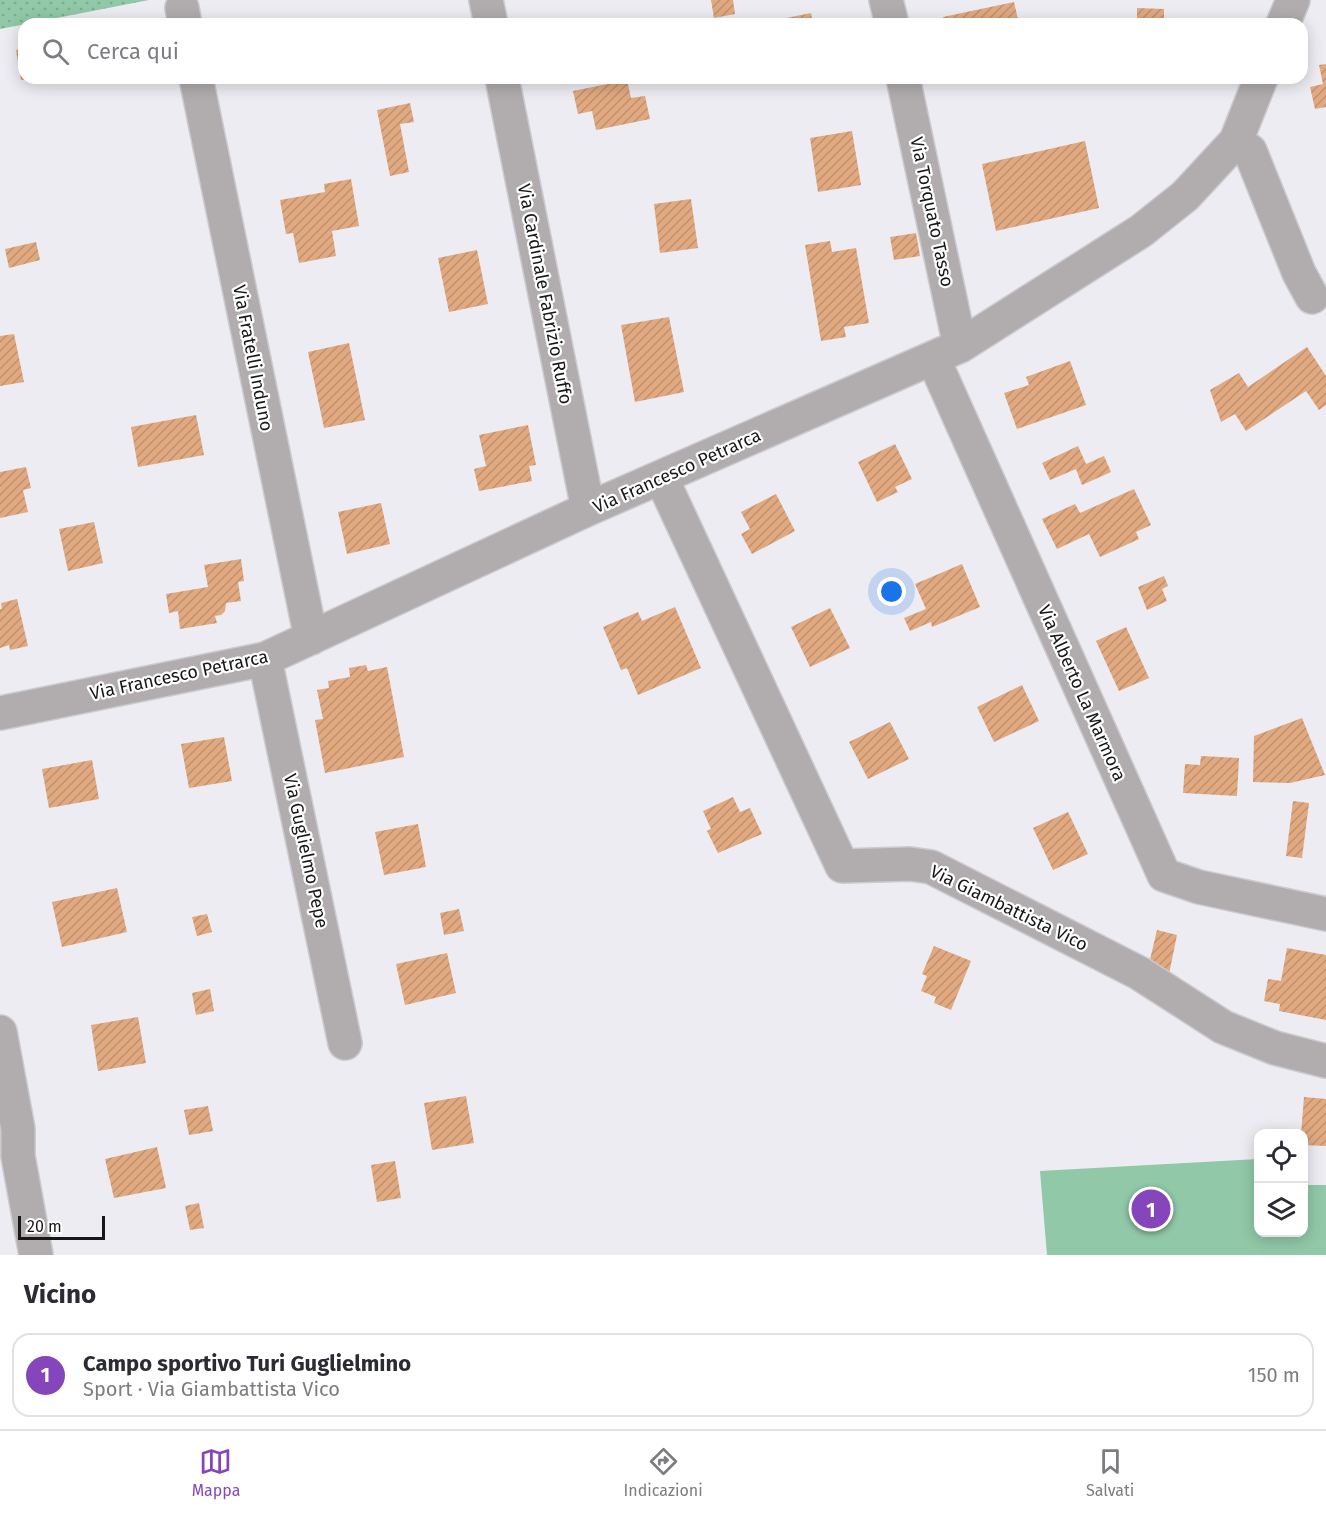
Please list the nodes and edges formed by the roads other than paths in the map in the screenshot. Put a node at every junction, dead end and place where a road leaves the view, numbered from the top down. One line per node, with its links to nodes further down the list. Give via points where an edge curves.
1 (486, 0): 4 (street)
2 (886, 0): 5 (street)
3 (1293, 0): 6 (street)
4 (490, 18)
5 (890, 18)
6 (1286, 18)
7 (197, 84): 16 (street, Via Fratelli Induno)
8 (503, 84): 15 (street, Via Cardinale Fabrizio Ruffo)
9 (904, 84): 13 (street, Via Torquato Tasso)
10 (1259, 84): 11 (street, Via Francesco Petrarca)
11 (1236, 141): 12 (street, via 1250,151); 13 (street, Via Francesco Petrarca, via 1185,196 1141,231)
12 (1312, 297)
13 (947, 352): 14 (street, Via Francesco Petrarca); 19 (street, Via Alberto La Marmora, via 1164,875 1199,887)
14 (661, 477): 15 (street, Via Francesco Petrarca); 22 (street, Via Giambattista Vico, via 842,866 931,867 1139,973 1223,1027 1275,1048)
15 (588, 509): 16 (street, Via Francesco Petrarca)
16 (310, 638): 17 (street, Via Francesco Petrarca)
17 (265, 659): 18 (street, Via Francesco Petrarca); 21 (street, Via Guglielmo Pepe)
18 (0, 713)
19 (1326, 914)
20 (0, 1032): 23 (street, via 18,1129)
21 (345, 1043)
22 (1326, 1061)
23 (9, 1158): 24 (street)
24 (36, 1255)

